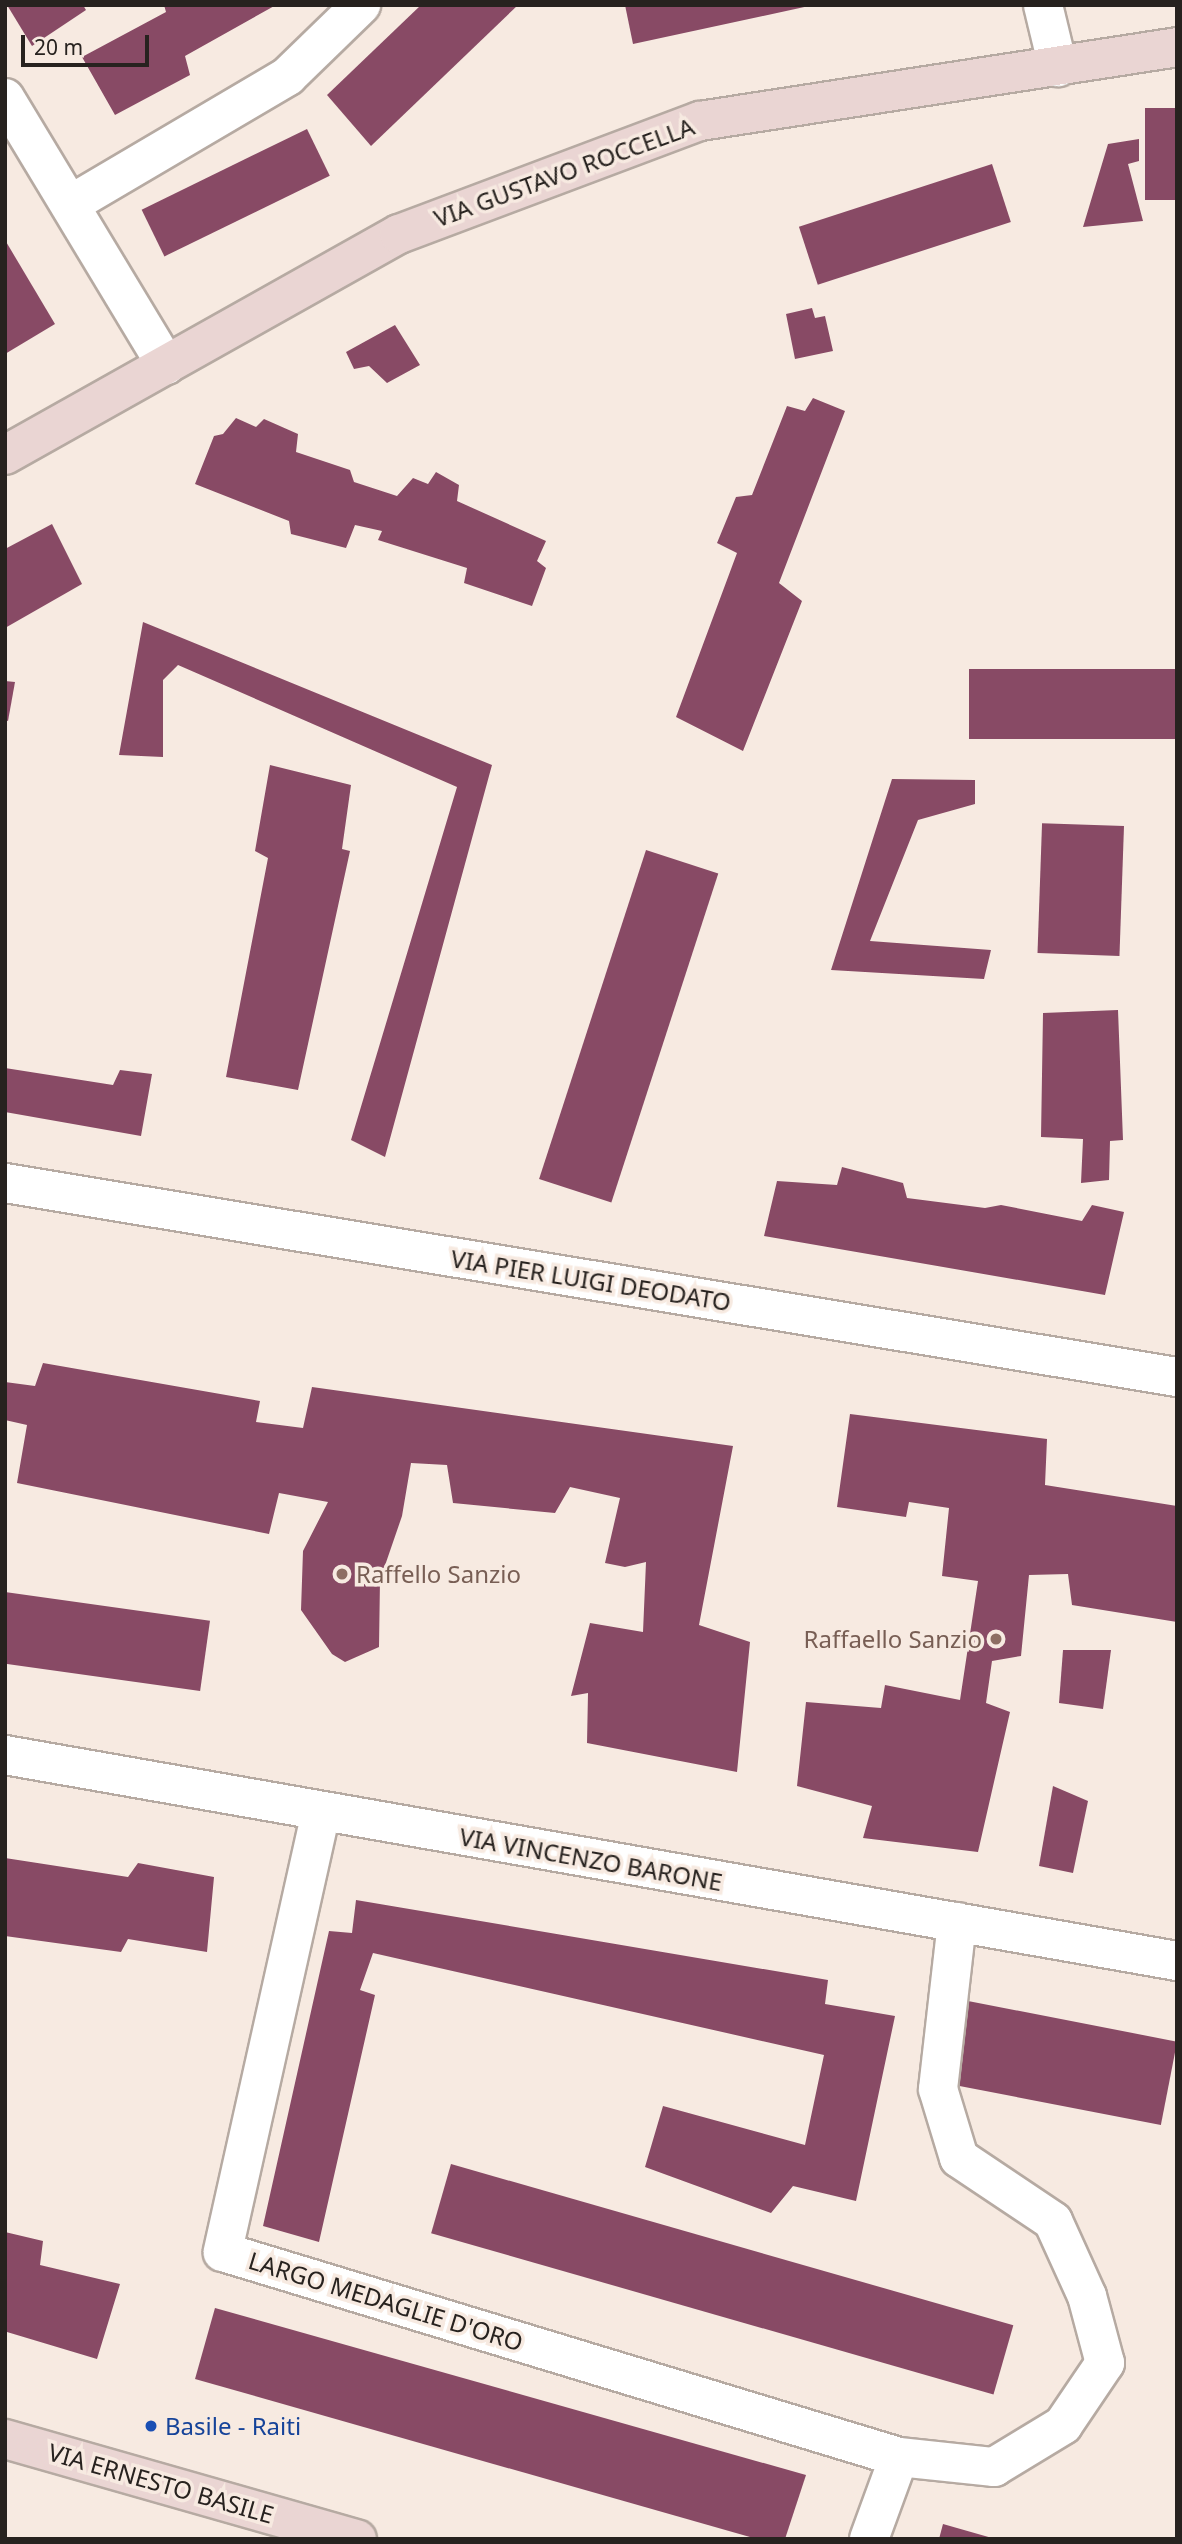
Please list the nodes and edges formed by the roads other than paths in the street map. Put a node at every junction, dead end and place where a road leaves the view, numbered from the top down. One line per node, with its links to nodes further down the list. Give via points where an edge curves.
1 (361, 5): 6 (street, via 288,76)
2 (1043, 5): 4 (street)
3 (1177, 47): 4 (street, VIA GUSTAVO ROCCELLA)
4 (1058, 67): 7 (street, VIA GUSTAVO ROCCELLA, via 700,121 399,234)
5 (5, 98): 6 (street)
6 (71, 204): 7 (street)
7 (166, 365): 8 (street, VIA GUSTAVO ROCCELLA)
8 (5, 455)
9 (5, 1183): 10 (street, VIA PIER LUIGI DEODATO)
10 (1177, 1377)
11 (5, 1755): 12 (street, VIA VINCENZO BARONE)
12 (321, 1812): 13 (street, VIA VINCENZO BARONE); 16 (street, LARGO MEDAGLIE D'ORO, via 223,2252)
13 (957, 1922): 14 (street, VIA VINCENZO BARONE); 16 (street, via 938,2089 959,2158 1053,2221 1087,2295 1105,2363 1063,2426 994,2467)
14 (1177, 1961)
15 (5, 2439): 17 (street, VIA ERNESTO BASILE)
16 (899, 2458): 18 (street)
17 (357, 2539)
18 (869, 2539)

